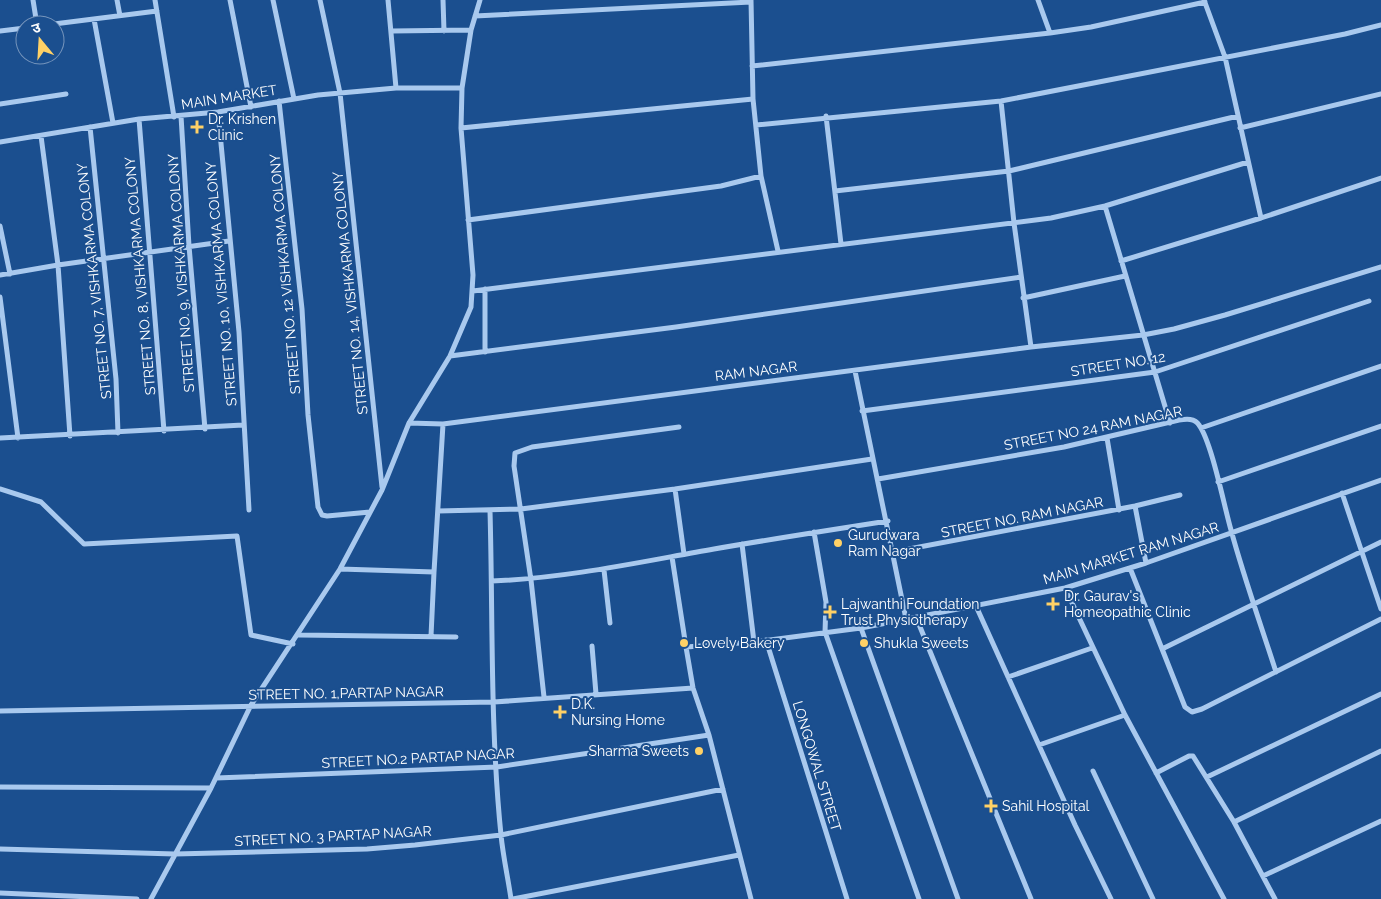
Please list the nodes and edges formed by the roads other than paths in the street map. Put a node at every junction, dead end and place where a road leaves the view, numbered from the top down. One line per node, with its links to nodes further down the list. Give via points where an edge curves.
1 (33, 0): 14 (street)
2 (117, 0): 15 (street)
3 (155, 0): 13 (street)
4 (230, 0): 38 (street)
5 (272, 0): 33 (street)
6 (320, 0): 30 (street, STREET NO. 14, VISHKARMA COLONY)
7 (388, 0): 24 (street)
8 (442, 0): 21 (street)
9 (480, 0): 16 (street)
10 (1038, 0): 25 (street)
11 (751, 1): 16 (street); 27 (street)
12 (1204, 1): 25 (street); 26 (street)
13 (157, 11): 15 (street); 43 (street)
14 (35, 15)
15 (120, 16): 17 (street)
16 (475, 16): 22 (street)
17 (94, 19): 18 (street); 45 (street)
18 (65, 23)
19 (1381, 25): 26 (street)
20 (15, 29): 23 (street)
21 (444, 30): 22 (street); 24 (street)
22 (471, 30): 29 (street)
23 (0, 31)
24 (392, 31): 28 (street)
25 (1050, 33): 27 (street)
26 (1226, 58): 36 (street); 42 (street)
27 (752, 66): 34 (street)
28 (396, 88): 29 (street, MAIN MARKET); 30 (street, MAIN MARKET)
29 (462, 88): 48 (street)
30 (340, 93): 33 (street, MAIN MARKET); 108 (street, STREET NO. 14, VISHKARMA COLONY)
31 (66, 94): 37 (street)
32 (1381, 94): 49 (street)
33 (294, 99): 35 (street, MAIN MARKET)
34 (753, 99): 46 (street); 48 (street)
35 (279, 101): 38 (street, MAIN MARKET); 117 (street, STREET NO. 12 VISHKARMA COLONY, via 302,309 308,415 318,507 322,515 333,517)
36 (1002, 101): 41 (street); 53 (street)
37 (0, 104)
38 (251, 107): 39 (street, MAIN MARKET)
39 (218, 112): 40 (street, MAIN MARKET); 62 (street, STREET NO. 10, VISHKARMA COLONY)
40 (181, 116): 43 (street, MAIN MARKET); 64 (street, STREET NO. 9, VISHKARMA COLONY)
41 (826, 116): 46 (street); 56 (street)
42 (1238, 116): 49 (street); 53 (street)
43 (174, 117): 44 (street, MAIN MARKET)
44 (139, 119): 45 (street, MAIN MARKET); 66 (street, STREET NO. 8, VISHKARMA COLONY)
45 (113, 123): 47 (street, MAIN MARKET)
46 (756, 125): 54 (street)
47 (90, 127): 50 (street, MAIN MARKET); 67 (street, STREET NO. 7, VISHKARMA COLONY)
48 (461, 128): 59 (street)
49 (1240, 128): 52 (street)
50 (41, 136): 51 (street, MAIN MARKET); 69 (street)
51 (0, 142)
52 (1248, 162): 57 (street); 58 (street)
53 (1009, 170): 56 (street); 60 (street)
54 (761, 176): 59 (street, via 721,186); 65 (street)
55 (1381, 178): 58 (street)
56 (835, 190): 63 (street)
57 (1106, 206): 60 (street); 68 (street)
58 (1261, 218): 68 (street)
59 (468, 220): 76 (street)
60 (1014, 223): 63 (street); 74 (street)
61 (0, 226): 71 (street)
62 (229, 241): 64 (street); 91 (street, STREET NO. 10, VISHKARMA COLONY, via 239,332)
63 (841, 244): 65 (street)
64 (189, 246): 66 (street); 95 (street, STREET NO. 9, VISHKARMA COLONY)
65 (778, 251): 75 (street)
66 (149, 252): 67 (street); 96 (street, STREET NO. 8, VISHKARMA COLONY)
67 (104, 258): 69 (street); 97 (street, STREET NO. 7, VISHKARMA COLONY)
68 (1121, 261): 73 (street)
69 (58, 264): 71 (street); 98 (street)
70 (1381, 267): 80 (street, RAM NAGAR, via 1225,315)
71 (10, 274): 72 (street)
72 (0, 275)
73 (1125, 276): 78 (street); 80 (street)
74 (1021, 277): 78 (street); 82 (street)
75 (484, 289): 76 (street); 82 (street)
76 (473, 291): 83 (street, via 471,307)
77 (0, 297): 100 (street)
78 (1023, 298): 81 (street)
79 (1369, 301): 86 (street, STREET NO. 12)
80 (1143, 335): 81 (street, RAM NAGAR); 86 (street)
81 (1031, 347): 85 (street, RAM NAGAR)
82 (485, 352): 83 (street)
83 (450, 356): 88 (street)
84 (1381, 366): 94 (street)
85 (855, 371): 87 (street); 90 (street, RAM NAGAR)
86 (1155, 372): 87 (street, STREET NO. 12); 89 (street)
87 (862, 411): 102 (street)
88 (409, 423): 90 (street, RAM NAGAR); 108 (street)
89 (1170, 423): 94 (street, STREET NO 24 RAM NAGAR, via 1192,420); 101 (street, STREET NO 24 RAM NAGAR)
90 (443, 424): 114 (street)
91 (243, 425): 95 (street); 113 (street, STREET NO. 10, VISHKARMA COLONY)
92 (679, 426): 112 (street, via 518,451 514,458)
93 (1381, 426): 105 (street)
94 (1201, 428): 105 (street, STREET NO 24 RAM NAGAR)
95 (204, 429): 96 (street)
96 (164, 431): 97 (street)
97 (118, 432): 98 (street)
98 (70, 436): 100 (street)
99 (0, 438): 100 (street)
100 (18, 438)
101 (1108, 438): 103 (street, STREET NO 24 RAM NAGAR); 115 (street)
102 (872, 458): 103 (street); 107 (street)
103 (878, 479): 118 (street)
104 (1381, 480): 109 (street, MAIN MARKET RAM NAGAR)
105 (1218, 482): 120 (street, STREET NO 24 RAM NAGAR)
106 (0, 489): 149 (street, via 41,502 84,544 236,536 251,635)
107 (675, 489): 112 (street); 125 (street)
108 (382, 490): 117 (street)
109 (1342, 493): 120 (street, MAIN MARKET RAM NAGAR); 123 (street)
110 (1180, 495): 111 (street, STREET NO. RAM NAGAR)
111 (1136, 506): 115 (street, STREET NO. RAM NAGAR); 127 (street)
112 (521, 509): 116 (street); 132 (street)
113 (249, 510)
114 (438, 510): 116 (street); 131 (street)
115 (1119, 510): 124 (street, STREET NO. RAM NAGAR)
116 (490, 511): 133 (street)
117 (370, 512): 129 (street)
118 (888, 521): 119 (street); 124 (street)
119 (814, 532): 122 (street); 143 (street, via 826,602)
120 (1232, 533): 127 (street, MAIN MARKET RAM NAGAR); 135 (street, STREET NO 24 RAM NAGAR)
121 (1381, 542): 123 (street)
122 (742, 544): 125 (street); 148 (street)
123 (1361, 550): 135 (street); 137 (street)
124 (894, 552): 139 (street)
125 (684, 554): 126 (street)
126 (672, 557): 130 (street); 151 (street)
127 (1146, 563): 128 (street, MAIN MARKET RAM NAGAR)
128 (1130, 568): 134 (street, MAIN MARKET RAM NAGAR); 153 (street)
129 (340, 570): 131 (street); 144 (street)
130 (604, 570): 132 (street); 141 (street)
131 (434, 572): 145 (street)
132 (531, 580): 133 (street); 159 (street)
133 (492, 582): 160 (street)
134 (1065, 588): 136 (street, MAIN MARKET RAM NAGAR); 152 (street)
135 (1254, 603): 153 (street); 154 (street, STREET NO 24 RAM NAGAR)
136 (976, 606): 138 (street, MAIN MARKET RAM NAGAR); 155 (street)
137 (1381, 609)
138 (916, 617): 139 (street, MAIN MARKET RAM NAGAR); 190 (street)
139 (906, 619): 142 (street, MAIN MARKET RAM NAGAR)
140 (1381, 619): 154 (street)
141 (610, 623)
142 (861, 628): 143 (street, MAIN MARKET RAM NAGAR); 189 (street)
143 (825, 632): 147 (street, MAIN MARKET RAM NAGAR); 188 (street)
144 (299, 635): 145 (street); 149 (street)
145 (431, 636): 146 (street)
146 (456, 637)
147 (766, 640): 148 (street, MAIN MARKET RAM NAGAR); 187 (street, LONGOWAL STREET)
148 (754, 642): 151 (street, MAIN MARKET RAM NAGAR)
149 (293, 644): 161 (street)
150 (592, 646): 157 (street)
151 (686, 646): 156 (street)
152 (1092, 648): 155 (street); 163 (street)
153 (1162, 649): 154 (street, via 1185,707 1192,712)
154 (1276, 672)
155 (1008, 677): 165 (street)
156 (693, 688): 157 (street, STREET NO. 1,PARTAP NAGAR); 164 (street)
157 (596, 694): 159 (street, STREET NO. 1,PARTAP NAGAR)
158 (1381, 694): 170 (street)
159 (544, 697): 160 (street, STREET NO. 1,PARTAP NAGAR)
160 (494, 702): 161 (street, STREET NO. 1,PARTAP NAGAR); 167 (street)
161 (251, 706): 162 (street, STREET NO. 1,PARTAP NAGAR); 171 (street)
162 (0, 711)
163 (1125, 715): 165 (street); 169 (street)
164 (708, 736): 167 (street, STREET NO.2 PARTAP NAGAR); 174 (street)
165 (1038, 745): 191 (street)
166 (1381, 751): 176 (street)
167 (497, 767): 171 (street, STREET NO.2 PARTAP NAGAR); 177 (street)
168 (1093, 771): 192 (street)
169 (1156, 773): 170 (street, via 1192,755); 193 (street)
170 (1207, 777): 176 (street)
171 (216, 778): 173 (street)
172 (0, 787): 173 (street)
173 (211, 788): 179 (street)
174 (723, 789): 177 (street, STREET NO. 3 PARTAP NAGAR); 180 (street)
175 (1381, 821): 181 (street)
176 (1234, 822): 181 (street)
177 (501, 835): 179 (street, STREET NO. 3 PARTAP NAGAR, via 367,849); 185 (street)
178 (0, 850): 179 (street, STREET NO. 3 PARTAP NAGAR)
179 (176, 854): 184 (street)
180 (739, 855): 185 (street); 186 (street)
181 (1263, 876): 194 (street)
182 (0, 893): 183 (street)
183 (138, 899)
184 (152, 899)
185 (512, 899)
186 (751, 899)
187 (847, 899)
188 (919, 899)
189 (958, 899)
190 (1031, 899)
191 (1111, 899)
192 (1153, 899)
193 (1224, 899)
194 (1275, 899)

